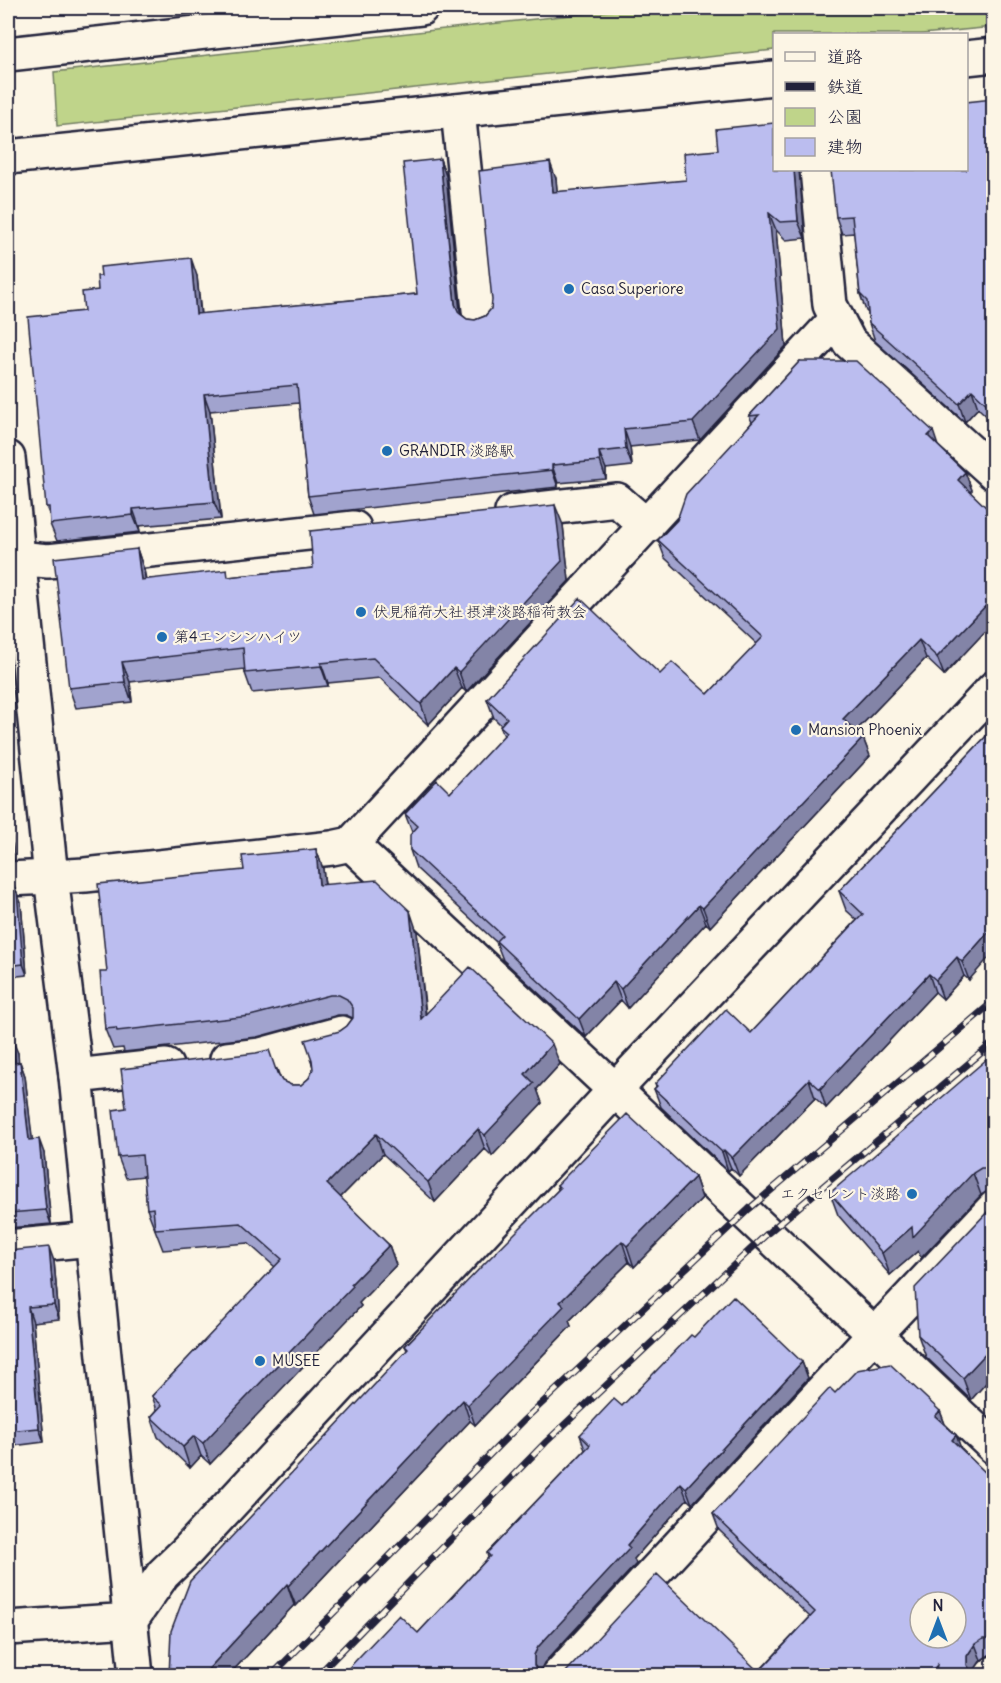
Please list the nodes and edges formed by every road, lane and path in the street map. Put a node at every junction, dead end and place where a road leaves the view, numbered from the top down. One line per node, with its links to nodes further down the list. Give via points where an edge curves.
1 (422, 8): 2 (street)
2 (8, 54)
3 (993, 55): 4 (street)
4 (968, 58)
5 (773, 78): 6 (street)
6 (458, 111): 7 (street); 9 (street)
7 (8, 157)
8 (817, 171): 10 (street, via 830,304)
9 (480, 319)
10 (837, 319): 12 (street, via 849,342); 15 (street)
11 (8, 458): 16 (street)
12 (993, 473)
13 (486, 514): 15 (street, via 617,500)
14 (380, 526): 16 (street, via 48,561)
15 (647, 526): 18 (street)
16 (13, 558): 19 (street)
17 (993, 688): 25 (street)
18 (351, 844): 19 (street); 25 (street)
19 (51, 877): 20 (street); 23 (street)
20 (8, 879)
21 (342, 1033): 22 (street)
22 (288, 1049): 23 (street); 24 (street)
23 (76, 1077): 27 (street)
24 (302, 1088)
25 (615, 1090): 29 (street); 31 (street, via 163,1574)
26 (993, 1208): 29 (street)
27 (92, 1239): 28 (street); 31 (street)
28 (8, 1247)
29 (874, 1335): 30 (street); 34 (street)
30 (993, 1447)
31 (131, 1620): 32 (street); 33 (street)
32 (8, 1628)
33 (136, 1676)
34 (558, 1676)

